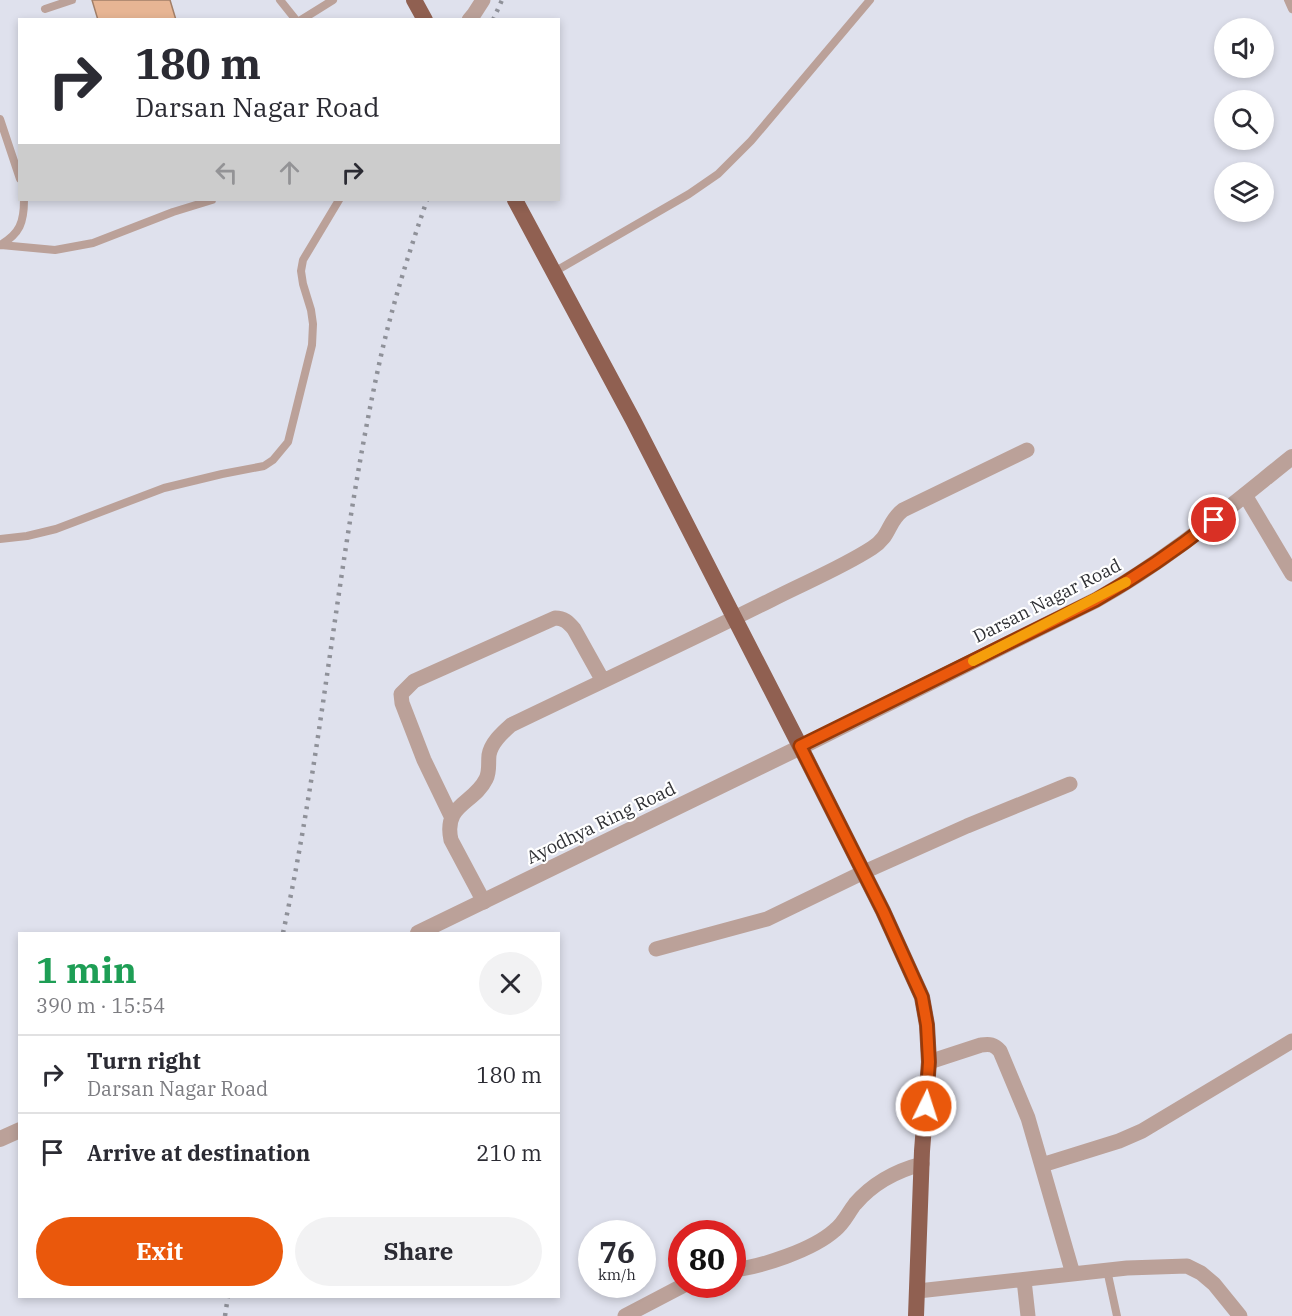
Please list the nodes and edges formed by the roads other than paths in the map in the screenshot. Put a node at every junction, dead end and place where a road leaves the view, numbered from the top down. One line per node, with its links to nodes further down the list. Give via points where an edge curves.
1 (72, 0): 8 (lane)
2 (280, 0): 10 (lane)
3 (333, 0): 11 (lane)
4 (414, 0): 12 (highway)
5 (483, 0): 13 (street)
6 (870, 0): 23 (lane, via 751,141 718,174)
7 (1288, 0): 9 (lane)
8 (45, 9)
9 (1292, 9)
10 (294, 18)
11 (304, 18)
12 (424, 18)
13 (471, 18)
14 (0, 119): 15 (lane)
15 (18, 173)
16 (24, 201): 22 (lane, via 19,229)
17 (178, 201): 21 (lane)
18 (209, 201): 21 (lane)
19 (338, 201): 27 (lane, via 303,260 303,284 313,324 312,345 288,442 273,460 264,466 164,488 56,529)
20 (516, 201): 23 (highway)
21 (182, 209): 22 (lane, via 93,243 55,250)
22 (1, 245)
23 (553, 273): 29 (highway)
24 (1027, 450): 29 (street, via 903,510 872,548)
25 (1292, 457): 26 (street, Darsan Nagar Road)
26 (1245, 495): 28 (street); 31 (street, Darsan Nagar Road, via 1137,577)
27 (0, 539)
28 (1292, 574)
29 (734, 618): 30 (street); 31 (highway)
30 (603, 681): 33 (street, via 511,725 494,744 482,786); 33 (street, via 574,629 561,618 555,618 406,688 401,694 402,703)
31 (800, 746): 34 (highway); 35 (street, Ayodhya Ring Road)
32 (1070, 784): 34 (street)
33 (451, 816): 35 (street, via 451,840)
34 (864, 872): 37 (street, via 767,919); 39 (highway, via 922,997)
35 (484, 902): 36 (street, Ayodhya Ring Road)
36 (420, 932)
37 (656, 949)
38 (1292, 1041): 43 (street, via 1142,1131)
39 (929, 1062): 42 (highway); 43 (street, via 981,1045 995,1046 1028,1118)
40 (18, 1131): 41 (street)
41 (0, 1139)
42 (922, 1164): 44 (street, via 880,1181 828,1236 768,1263); 48 (highway)
43 (1042, 1165): 46 (street)
44 (746, 1267)
45 (1107, 1270): 46 (street); 53 (lane); 54 (street, via 1187,1266 1214,1284)
46 (1073, 1274): 47 (street)
47 (1024, 1280): 48 (street); 52 (street)
48 (918, 1291): 51 (highway)
49 (668, 1293): 50 (street)
50 (625, 1316)
51 (916, 1316)
52 (1028, 1316)
53 (1117, 1316)
54 (1240, 1316)

